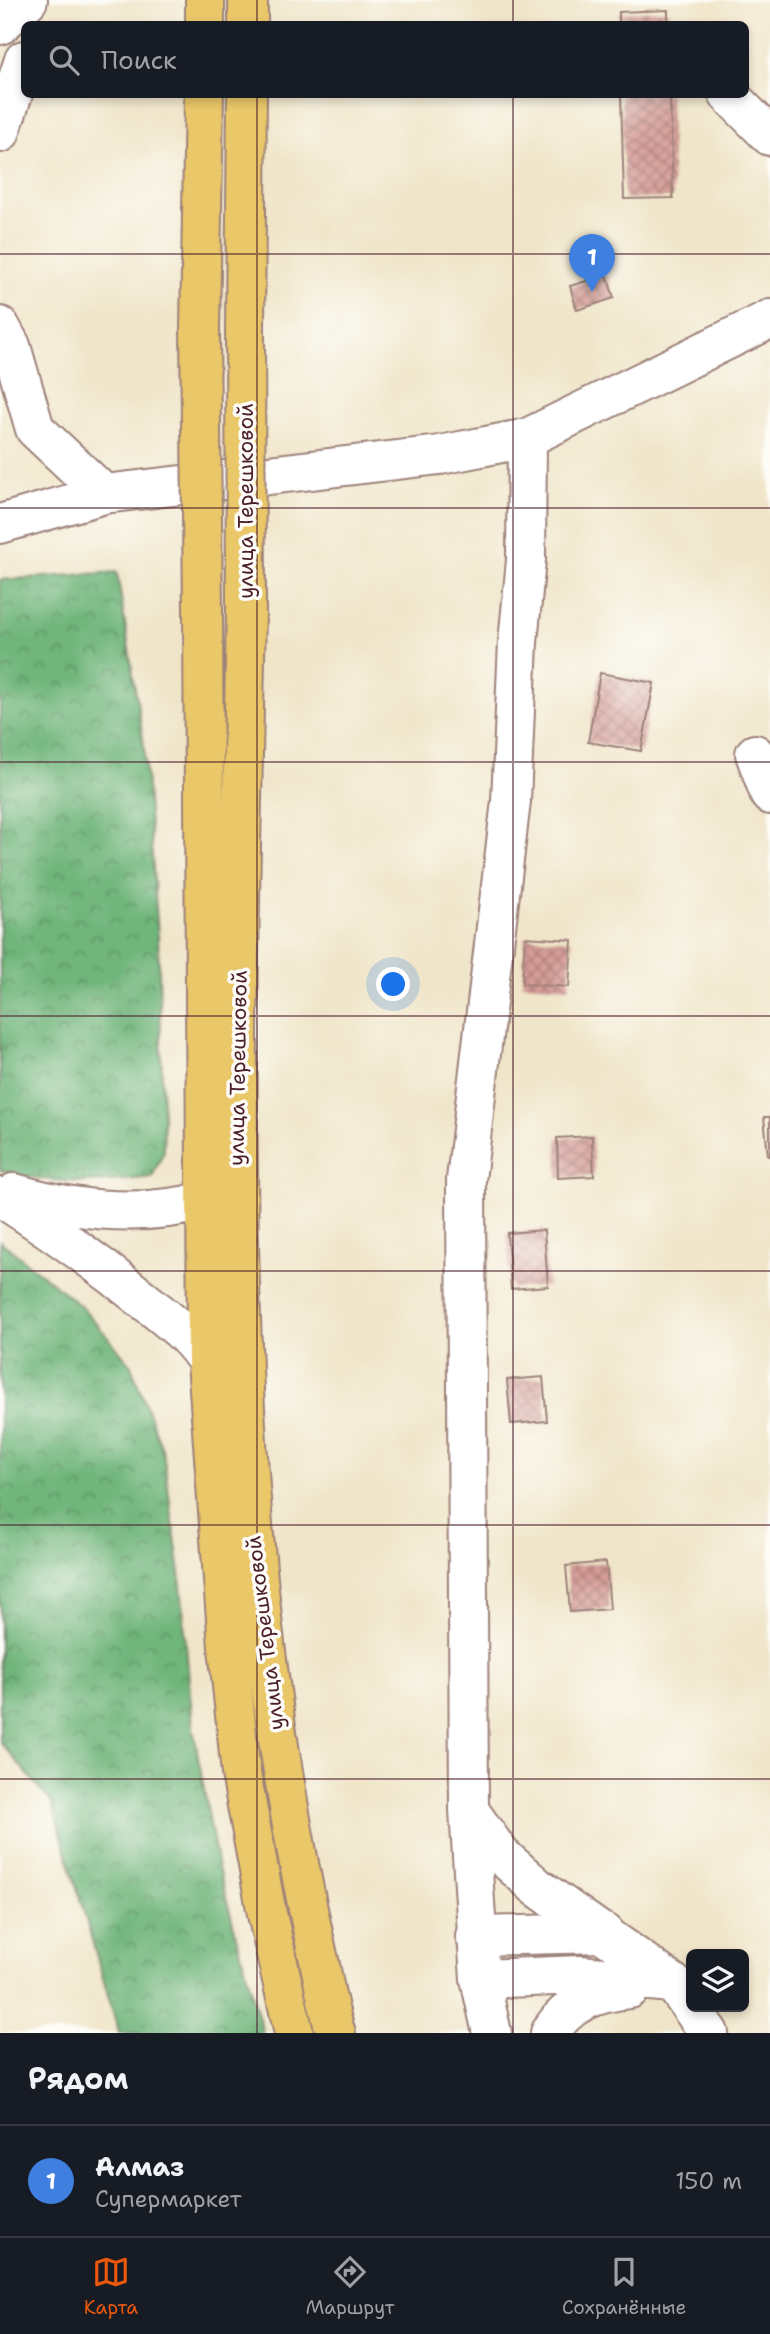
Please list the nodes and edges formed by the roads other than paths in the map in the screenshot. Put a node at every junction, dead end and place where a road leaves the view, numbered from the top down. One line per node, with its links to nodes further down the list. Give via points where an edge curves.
1 (28, 0): 8 (street)
2 (46, 0): 5 (street)
3 (205, 0): 6 (main road)
4 (248, 0): 7 (main road)
5 (37, 21)
6 (205, 21)
7 (248, 21)
8 (0, 25)
9 (21, 69): 13 (street)
10 (204, 98): 24 (main road, улица Терешковой, bridge, via 200,329)
11 (247, 98): 32 (main road, улица Терешковой, bridge, via 246,610 236,1160 242,1374 256,1590 272,1704 298,1863)
12 (733, 98): 14 (street)
13 (0, 133)
14 (770, 136)
15 (770, 319): 17 (street)
16 (0, 326): 18 (street, via 11,346 35,429)
17 (527, 438): 18 (street, via 440,455); 26 (street, via 526,561 511,801 466,1180)
18 (104, 494): 19 (street)
19 (0, 524)
20 (755, 754): 21 (street)
21 (770, 795)
22 (0, 1189): 24 (street, via 50,1203 121,1212 169,1211)
23 (0, 1197): 25 (street, via 131,1289 195,1343)
24 (204, 1201): 25 (main road, улица Терешковой)
25 (207, 1362): 31 (main road, улица Терешковой, via 241,1773)
26 (469, 1810): 27 (street, via 500,1855 537,1887); 28 (street)
27 (605, 1933): 28 (street); 30 (street)
28 (475, 1936): 29 (street)
29 (480, 1979): 30 (street, via 580,1975); 33 (street)
30 (673, 1983): 34 (street, via 598,1993 577,2004); 35 (street)
31 (294, 2033)
32 (336, 2033)
33 (492, 2033)
34 (550, 2033)
35 (709, 2033)

